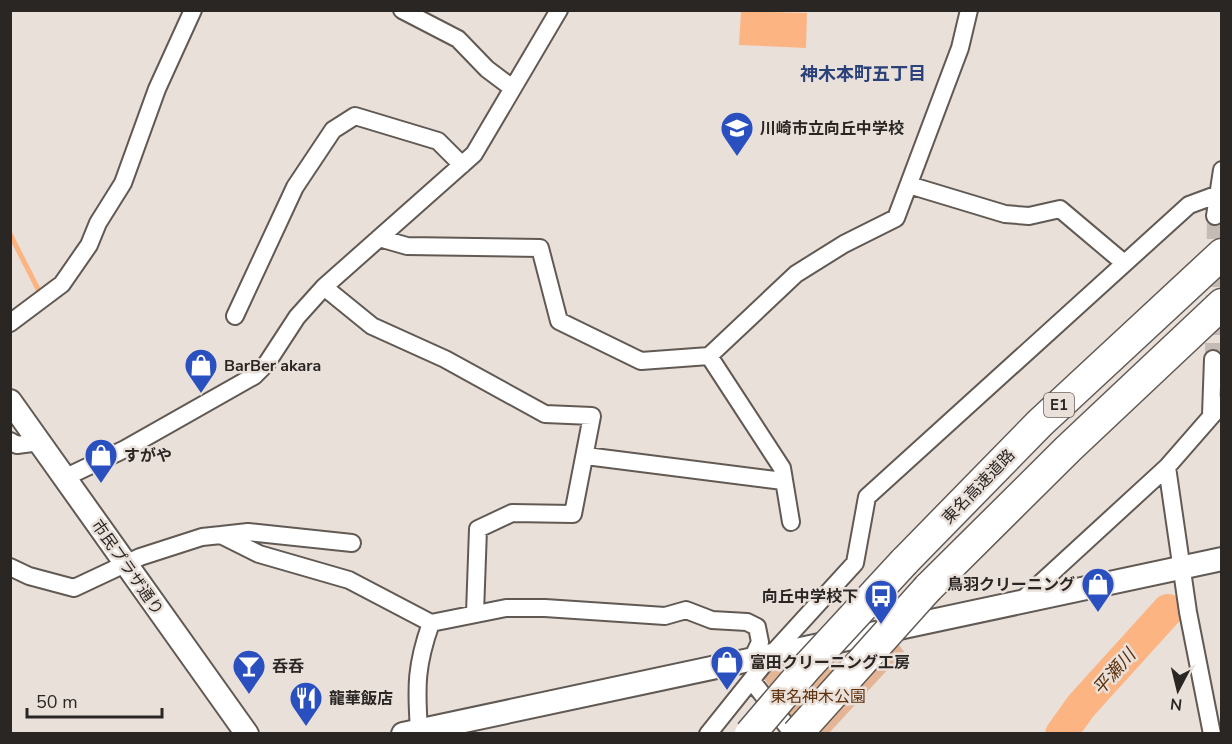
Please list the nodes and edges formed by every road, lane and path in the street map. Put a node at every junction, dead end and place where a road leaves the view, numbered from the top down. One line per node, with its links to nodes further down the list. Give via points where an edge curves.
1 (193, 10): 17 (street, via 160,80 123,183 89,245 62,284)
2 (402, 10): 5 (street, via 458,39)
3 (558, 10): 5 (street)
4 (969, 10): 8 (street, via 960,48)
5 (511, 87): 6 (street, via 474,154)
6 (462, 165): 11 (street); 16 (street, via 438,141 355,116 333,130 295,187)
7 (1221, 170): 9 (street)
8 (909, 185): 13 (street, via 1005,214 1029,216 1060,209); 18 (street, via 896,218 796,274)
9 (1216, 195): 10 (street); 13 (street, via 1189,205)
10 (1215, 216)
11 (379, 238): 14 (street); 18 (street, via 407,246 540,248 559,321 641,361)
12 (1221, 254): 43 (highway, 東名高速道路 / E1, bridge, via 1040,423 904,562)
13 (1124, 263): 38 (street, via 867,497 855,563)
14 (324, 287): 24 (street, via 372,326 445,359 545,414 592,416); 26 (street, via 254,376 125,449)
15 (1221, 304): 44 (highway, E1, bridge, via 928,588)
16 (235, 316)
17 (10, 324)
18 (709, 356): 27 (street, via 782,468)
19 (1213, 359): 21 (street)
20 (10, 401): 23 (street, 市民プラザ通り)
21 (1216, 410): 25 (street)
22 (10, 441): 23 (street, via 17,445)
23 (40, 442): 26 (street, 市民プラザ通り)
24 (586, 456): 27 (street); 36 (street, via 573,514 512,513 478,529)
25 (1167, 467): 34 (street); 35 (street)
26 (66, 477): 32 (street, 市民プラザ通り)
27 (783, 481): 28 (street)
28 (791, 522)
29 (221, 535): 30 (street, via 248,532); 32 (street, via 202,537); 37 (street, via 259,554 349,580)
30 (352, 543)
31 (1221, 559): 34 (street)
32 (126, 564): 33 (street, via 74,588); 41 (street, 市民プラザ通り)
33 (10, 567)
34 (1180, 567): 35 (street); 45 (street)
35 (1020, 602): 38 (street)
36 (476, 613): 37 (street); 38 (street, via 545,608 665,616 686,610 712,620 747,622 757,627)
37 (431, 623): 40 (street, via 419,654)
38 (762, 656): 39 (street); 40 (street)
39 (752, 681): 42 (street); 44 (street)
40 (411, 732)
41 (247, 734)
42 (708, 734)
43 (750, 734)
44 (795, 734)
45 (1212, 734)

